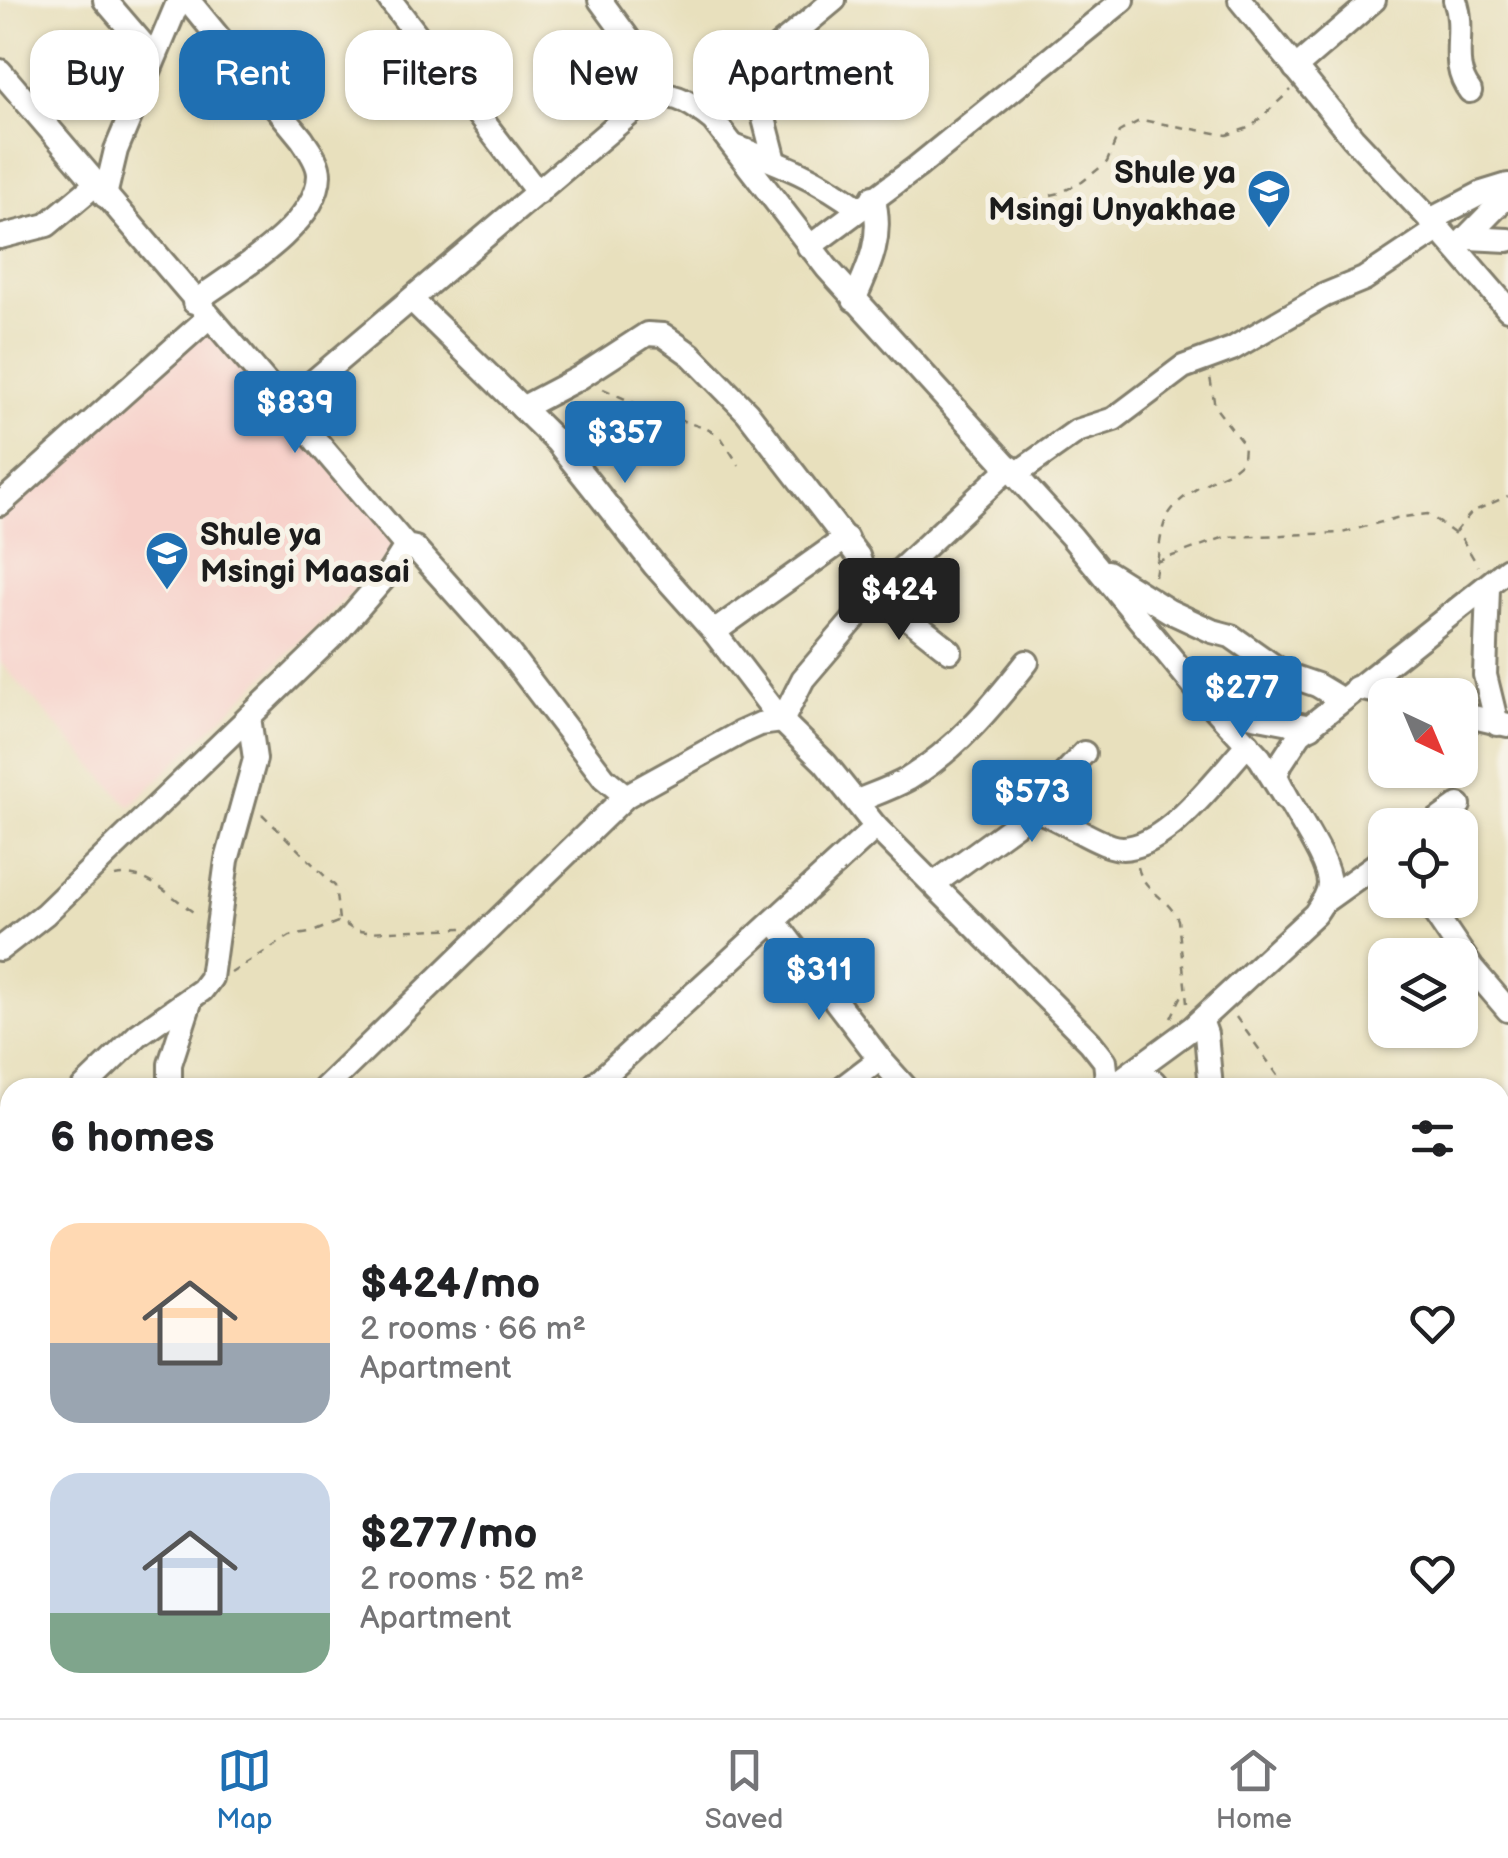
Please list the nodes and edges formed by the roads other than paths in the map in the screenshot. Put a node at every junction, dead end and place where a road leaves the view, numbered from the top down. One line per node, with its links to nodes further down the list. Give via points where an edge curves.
1 (105, 0): 11 (street)
2 (179, 0): 14 (street)
3 (188, 0): 37 (street, via 302,140 319,175 288,233)
4 (390, 0): 26 (street)
5 (600, 0): 12 (street)
6 (834, 0): 13 (street)
7 (1124, 0): 28 (street)
8 (1240, 0): 16 (street)
9 (1374, 0): 16 (street)
10 (1455, 0): 17 (street, via 1461,30 1457,64)
11 (130, 30)
12 (622, 30)
13 (797, 30)
14 (159, 46)
15 (0, 70): 25 (street)
16 (1298, 72): 29 (street)
17 (1470, 91)
18 (128, 120): 25 (street)
19 (623, 120): 26 (street)
20 (709, 120): 22 (street)
21 (764, 120): 23 (street)
22 (734, 146): 23 (street); 33 (street)
23 (775, 161): 28 (street)
24 (1508, 185): 29 (street, via 1482,193)
25 (100, 190): 30 (street, via 56,219); 37 (street)
26 (538, 193): 35 (street)
27 (1508, 195): 32 (street)
28 (866, 203): 33 (street); 36 (street, via 878,215 877,241)
29 (1434, 224): 32 (street); 41 (street, via 1364,279 1183,367 1114,419 1077,431)
30 (9, 236): 34 (street)
31 (1508, 240): 32 (street)
32 (1462, 243): 38 (street)
33 (810, 247): 36 (street)
34 (0, 255)
35 (412, 300): 39 (street); 40 (street)
36 (854, 300): 41 (street)
37 (202, 309): 39 (street); 42 (street)
38 (1508, 309)
39 (286, 405): 44 (street)
40 (522, 408): 43 (street, via 646,334 663,335 747,412); 49 (street)
41 (1013, 470): 45 (street); 48 (street)
42 (0, 504)
43 (846, 538): 48 (street); 49 (street)
44 (406, 546): 55 (street, via 370,597); 62 (street, via 415,548 508,652 604,778)
45 (1096, 566): 52 (street); 53 (street, via 1150,600 1230,636 1285,674)
46 (1508, 569): 47 (street)
47 (1486, 590): 53 (street); 58 (street, via 1484,675)
48 (872, 598): 50 (street); 57 (street, via 802,678)
49 (714, 632): 57 (street)
50 (950, 650)
51 (1027, 662): 64 (street, via 937,759)
52 (1199, 691): 59 (street, via 1243,714); 60 (street)
53 (1349, 694): 54 (street); 59 (street)
54 (1368, 694)
55 (249, 718): 74 (street); 75 (street, via 255,760 235,826 216,960 211,978)
56 (1478, 718): 58 (street)
57 (782, 721): 62 (street, via 740,733); 64 (street)
58 (1503, 724)
59 (1311, 727): 63 (street, via 1280,762 1276,775)
60 (1248, 744): 63 (street); 67 (street, via 1190,811 1142,846 1108,846)
61 (1084, 753): 67 (street)
62 (626, 796): 82 (street)
63 (1285, 798): 71 (street, via 1326,866 1329,886)
64 (857, 801): 68 (street)
65 (1459, 806): 66 (street)
66 (1456, 808)
67 (1033, 809): 70 (street)
68 (876, 827): 70 (street); 73 (street)
69 (1368, 870): 71 (street)
70 (935, 884): 86 (street, via 1099,1052)
71 (1322, 903): 77 (street)
72 (1438, 918): 76 (street)
73 (776, 922): 78 (street); 83 (street)
74 (0, 949)
75 (192, 998): 80 (street, via 138,1035); 81 (street)
76 (1508, 1010)
77 (1193, 1027): 79 (street); 89 (street, via 1206,1034)
78 (880, 1059): 84 (street); 85 (street)
79 (1132, 1074): 87 (street); 88 (street)
80 (93, 1078)
81 (170, 1078)
82 (337, 1078)
83 (602, 1078)
84 (855, 1078)
85 (897, 1078)
86 (1108, 1078)
87 (1125, 1078)
88 (1144, 1078)
89 (1210, 1078)

